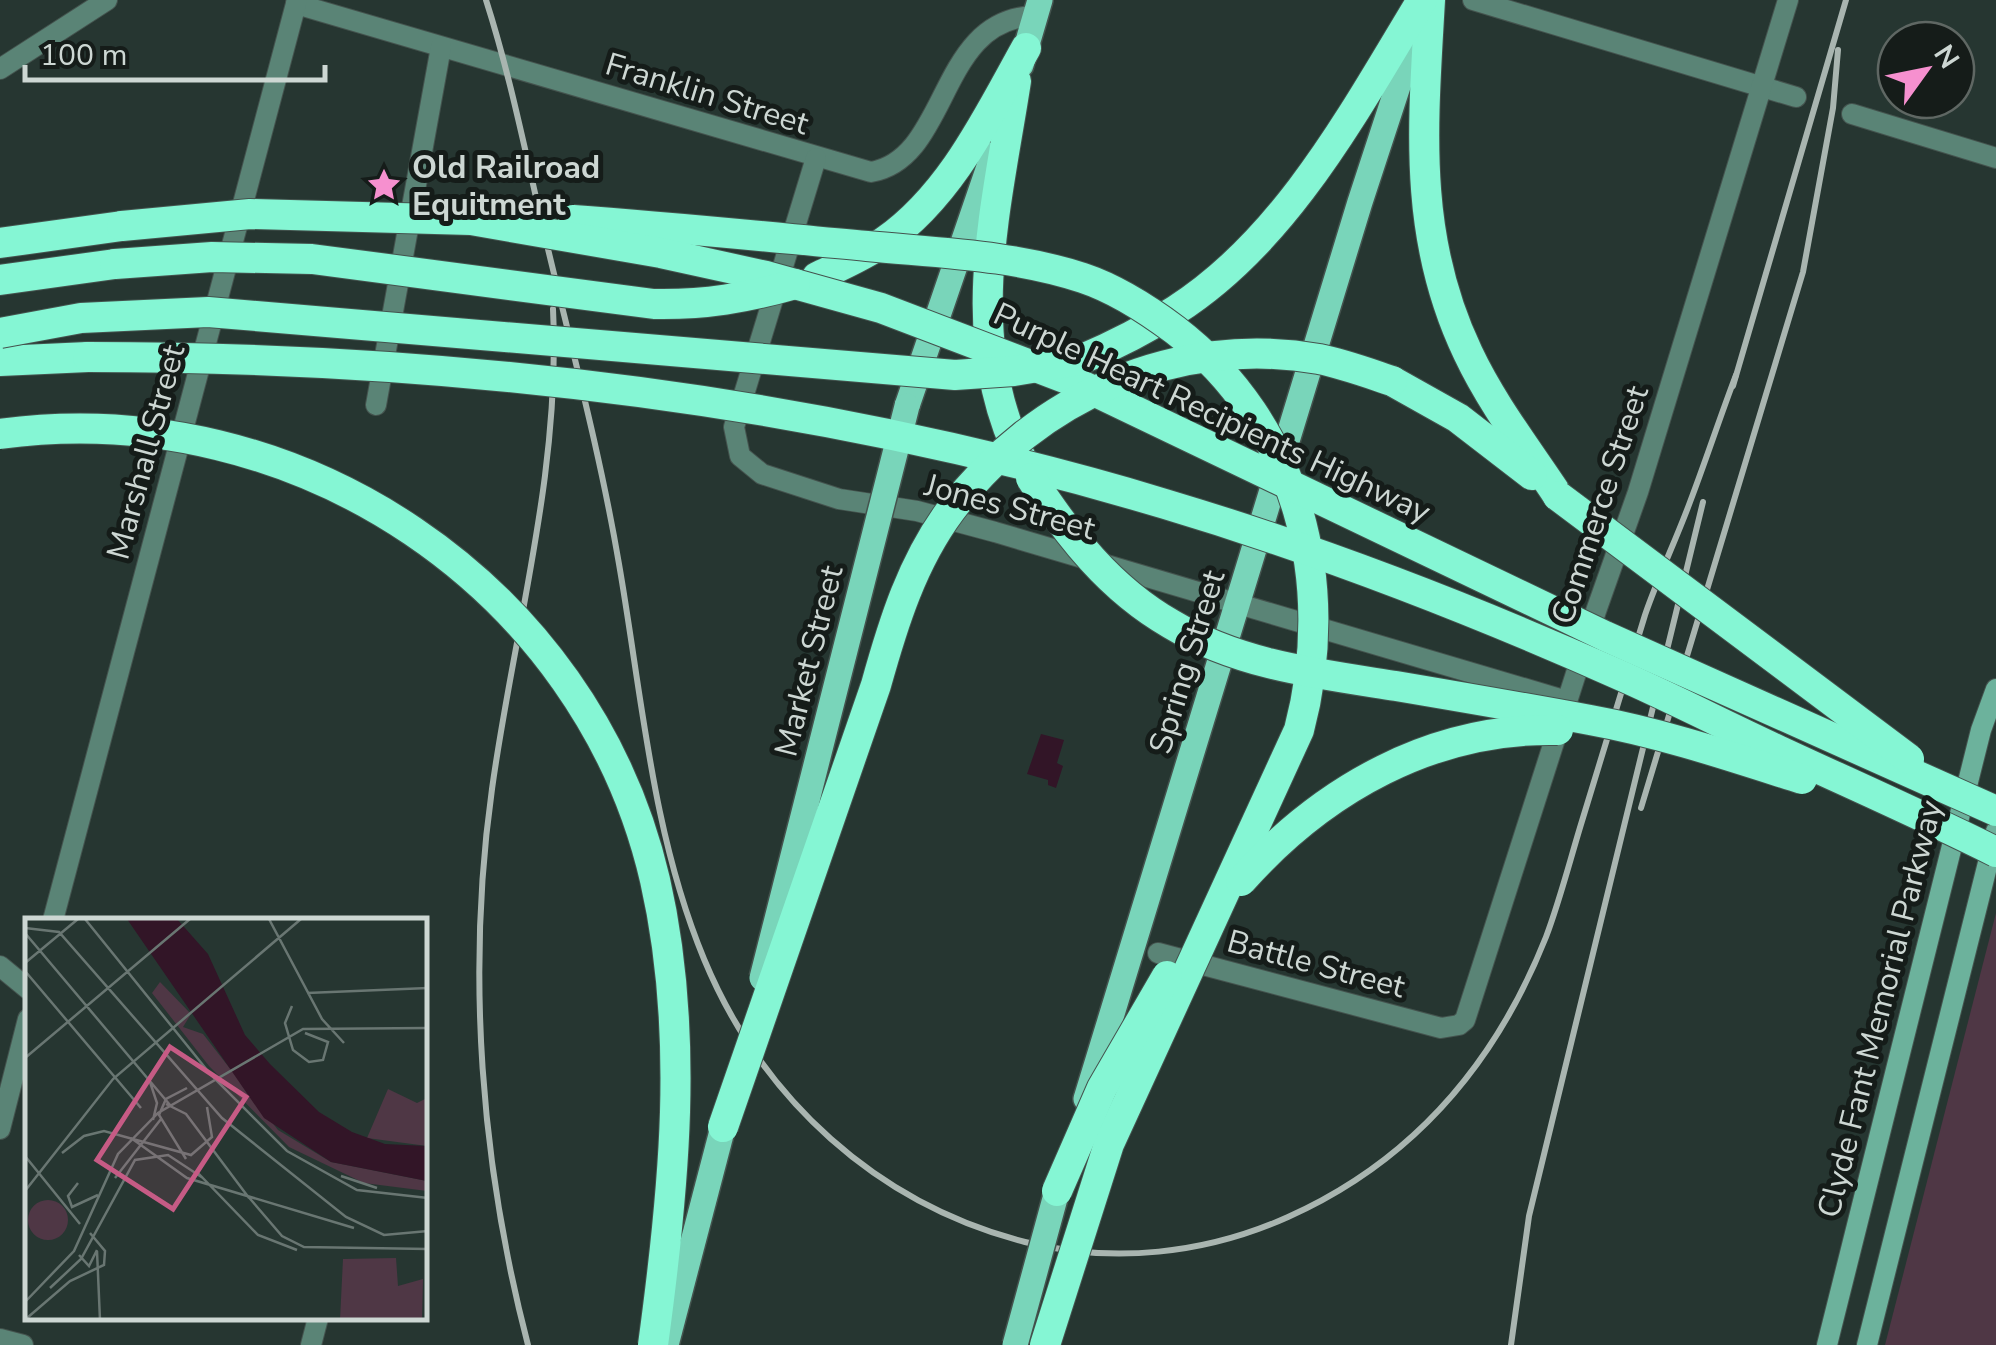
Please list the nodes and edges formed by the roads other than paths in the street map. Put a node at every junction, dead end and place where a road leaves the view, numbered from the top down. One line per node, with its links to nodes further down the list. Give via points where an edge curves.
1 (107, 0): 9 (street)
2 (1426, 0): 19 (highway, bridge, via 1334,144 1229,268 1177,310 1080,360 955,375 208,312 80,318); 23 (highway, via 1422,146 1434,254 1468,353); 24 (main road, Spring Street)
3 (1473, 0): 11 (street)
4 (1788, 0): 11 (street, Commerce Street)
5 (296, 2): 7 (street, Franklin Street); 33 (street, Marshall Street)
6 (1038, 8): 8 (main road, Market Street); 14 (street, Franklin Street, via 986,31 971,47 900,162 871,172)
7 (441, 47): 14 (street, Franklin Street); 21 (street)
8 (1026, 48): 10 (main road, Market Street); 18 (highway, bridge, via 969,150 885,242 817,277 747,298 654,304 312,259 116,264)
9 (0, 70)
10 (1016, 81): 27 (highway, bridge, via 987,286 996,397 1031,478 1095,564 1170,624 1267,664 1618,725); 39 (main road, Market Street, bridge, via 907,406)
11 (1760, 86): 12 (street); 26 (street, Commerce Street, via 1638,492)
12 (1796, 97)
13 (1852, 114): 15 (street)
14 (816, 158): 24 (street, Jones Street, via 734,428 734,442 749,467 839,498 917,511)
15 (1996, 158)
16 (471, 220): 17 (highway, Purple Heart Recipients Highway, bridge, via 250,214); 28 (highway, Purple Heart Recipients Highway, bridge, via 766,276 1000,351 1605,636); 49 (highway, bridge, via 630,224 982,257 1086,278 1185,338 1231,384 1274,444 1300,515 1312,578 1315,642 1307,699 1286,763 1110,1144)
17 (0, 243)
18 (0, 280)
19 (0, 333)
20 (0, 360): 30 (highway, bridge, via 276,359 526,377 712,403 987,456 1168,505 1420,591)
21 (376, 405)
22 (0, 434): 46 (highway, bridge, via 132,430 212,444 302,471 370,503 448,556 551,660 624,786 662,912 675,1128)
23 (1558, 496): 28 (highway, bridge); 39 (highway, bridge, via 1458,418 1392,381 1319,359 1201,356 1152,367 1031,428 950,512 917,567)
24 (1238, 604): 26 (street, Jones Street); 41 (main road, Spring Street, bridge)
25 (1996, 690): 50 (main road, Clyde Fant Memorial Parkway)
26 (1567, 701): 37 (street, Commerce Street, via 1470,1009)
27 (1690, 746): 30 (highway, bridge); 41 (highway, bridge, via 1516,729 1408,756 1332,800 1263,856 1178,958 1102,1088)
28 (1948, 788): 29 (highway, Purple Heart Recipients Highway, bridge)
29 (1996, 811)
30 (1924, 816): 32 (highway, bridge)
31 (1996, 831): 51 (main road)
32 (1996, 852)
33 (54, 918)
34 (1158, 952): 37 (street, Battle Street, via 1441,1028)
35 (0, 966): 36 (street)
36 (25, 987)
37 (1459, 1025)
38 (25, 1032): 40 (street)
39 (723, 1127): 47 (main road, Market Street, bridge)
40 (0, 1129)
41 (1057, 1192): 48 (main road, Spring Street, bridge)
42 (317, 1320): 45 (street)
43 (0, 1340): 44 (street)
44 (24, 1345)
45 (311, 1345)
46 (652, 1345)
47 (666, 1345)
48 (1015, 1345)
49 (1045, 1345)
50 (1826, 1345)
51 (1867, 1345)

